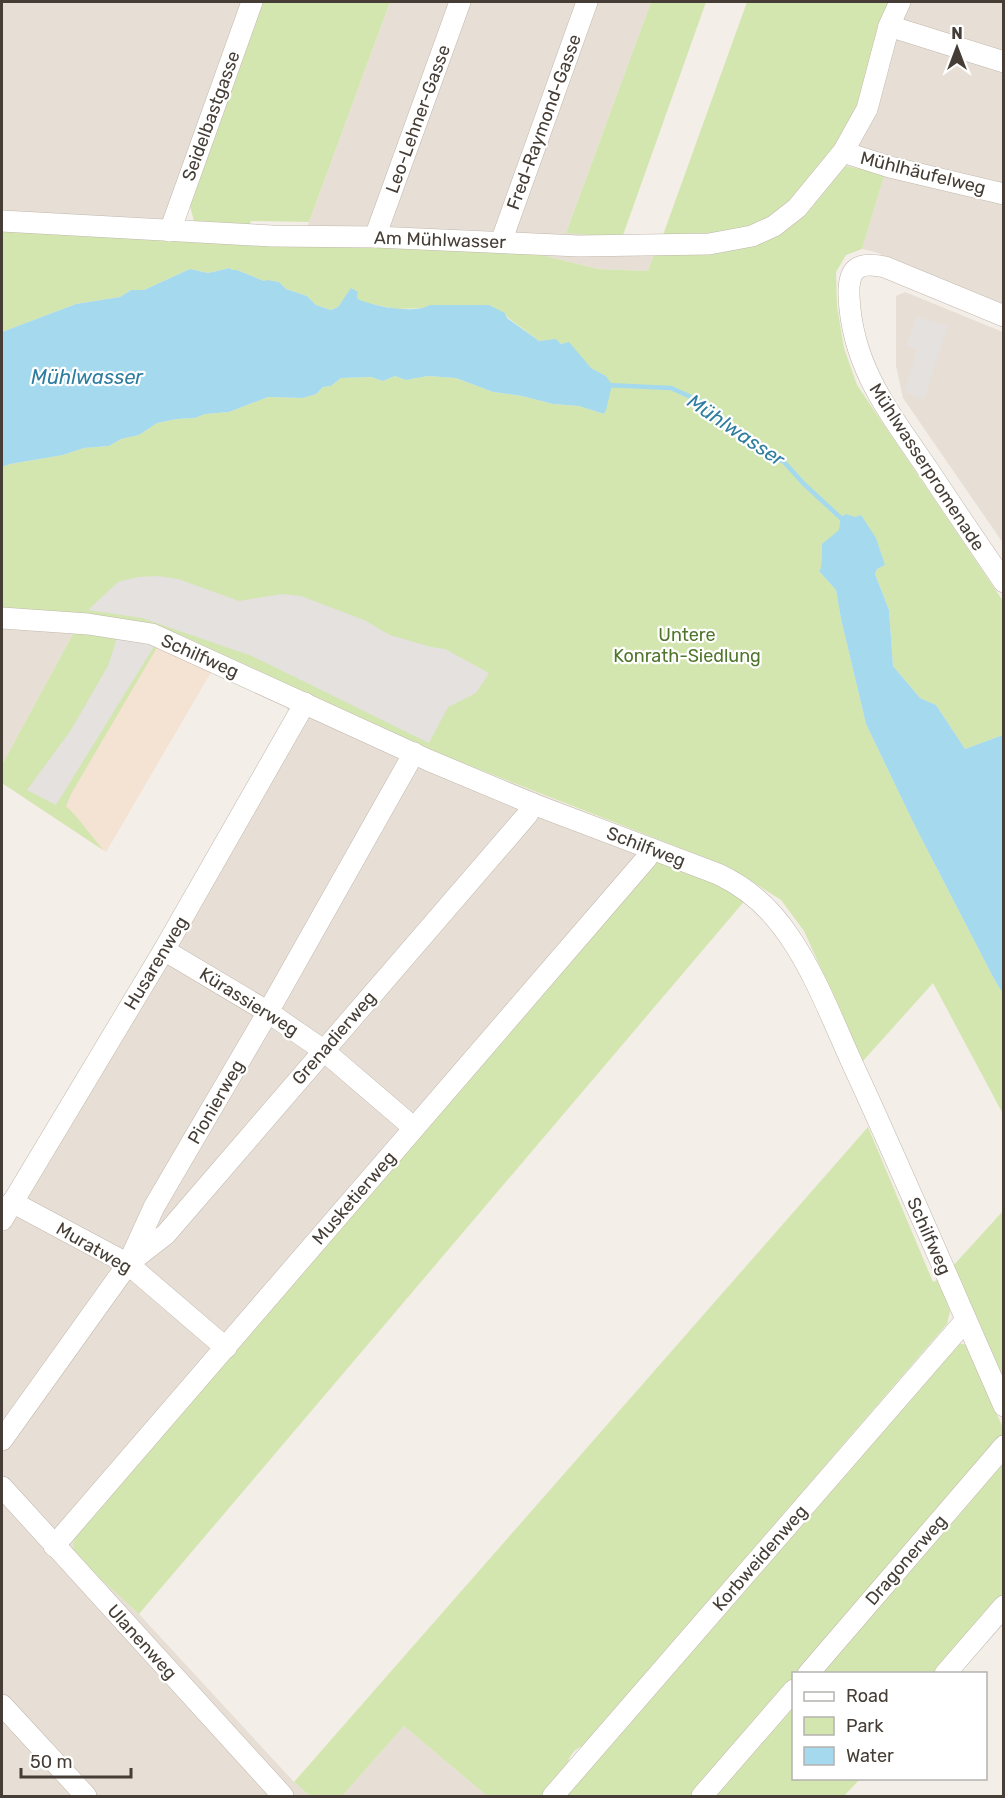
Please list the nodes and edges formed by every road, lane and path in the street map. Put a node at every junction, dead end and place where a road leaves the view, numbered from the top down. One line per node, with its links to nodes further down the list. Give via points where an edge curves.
1 (252, 2): 10 (street, Seidelbastgasse)
2 (460, 2): 11 (street, Leo-Lehner-Gasse)
3 (587, 2): 12 (street, Fred-Raymond-Gasse)
4 (900, 2): 5 (street, Am Mühlwasser)
5 (889, 26): 6 (street); 7 (street, Am Mühlwasser, via 867,109)
6 (1004, 62)
7 (843, 152): 8 (street, Mühlhäufelweg); 12 (street, Am Mühlwasser, via 797,208 774,226 752,236 709,244 671,245)
8 (1004, 194)
9 (2, 221): 10 (street, Am Mühlwasser)
10 (170, 231): 11 (street, Am Mühlwasser)
11 (375, 237): 12 (street, Am Mühlwasser)
12 (501, 242)
13 (1004, 316): 14 (street, Mühlwasserpromenade, via 885,267 864,265 850,277 854,333 869,379)
14 (1004, 582)
15 (2, 618): 16 (street, Schilfweg, via 88,624 152,634)
16 (306, 703): 17 (street, Schilfweg); 20 (street, Husarenweg)
17 (414, 753): 18 (street, Schilfweg); 21 (street, Pionierweg)
18 (533, 804): 19 (street, Schilfweg); 22 (street, Grenadierweg)
19 (652, 849): 23 (street, Musketierweg); 27 (street, Schilfweg, via 718,874 747,890 788,934 880,1124)
20 (164, 950): 21 (street, Kürassierweg); 24 (street, Husarenweg)
21 (268, 1012): 22 (street, Kürassierweg); 26 (street, Pionierweg, via 154,1207)
22 (323, 1050): 23 (street, Kürassierweg); 26 (street, Grenadierweg, via 166,1234)
23 (414, 1128): 28 (street, Musketierweg)
24 (12, 1202): 25 (street, Husarenweg); 26 (street, Muratweg)
25 (2, 1220)
26 (128, 1264): 28 (street, Muratweg); 30 (street, Pionierweg)
27 (966, 1320): 29 (street, Schilfweg); 41 (street, Korbweidenweg)
28 (226, 1348): 33 (street, Musketierweg)
29 (1004, 1406)
30 (2, 1440)
31 (1004, 1446): 35 (street, Dragonerweg)
32 (2, 1487): 33 (street, Ulanenweg)
33 (54, 1546): 40 (street, Ulanenweg)
34 (1004, 1606): 36 (street)
35 (810, 1672)
36 (947, 1672)
37 (792, 1692): 42 (street)
38 (2, 1705): 39 (street)
39 (86, 1797)
40 (283, 1797)
41 (553, 1797)
42 (702, 1797)

